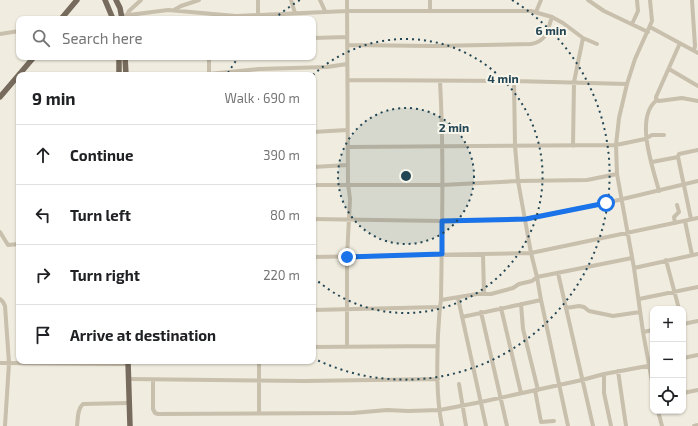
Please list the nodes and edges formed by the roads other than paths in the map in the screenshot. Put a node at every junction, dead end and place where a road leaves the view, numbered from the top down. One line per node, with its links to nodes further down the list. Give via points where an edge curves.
1 (77, 0): 24 (main road)
2 (82, 0): 25 (main road)
3 (105, 0): 26 (main road)
4 (116, 0): 27 (main road)
5 (141, 0): 28 (street)
6 (199, 0): 17 (street)
7 (258, 0): 23 (street)
8 (291, 0): 22 (street)
9 (320, 0): 19 (street)
10 (347, 0): 20 (street)
11 (430, 0): 18 (street)
12 (541, 0): 21 (street)
13 (588, 0): 34 (street)
14 (637, 0): 34 (street, via 638,11)
15 (650, 0): 35 (street)
16 (692, 0): 33 (street)
17 (174, 10): 29 (street); 30 (street)
18 (430, 10): 20 (street); 21 (street)
19 (325, 11): 20 (street); 22 (street)
20 (347, 11): 39 (street)
21 (536, 12): 32 (street)
22 (295, 13): 23 (street)
23 (258, 15): 31 (street)
24 (64, 16)
25 (69, 16)
26 (112, 16)
27 (124, 16)
28 (125, 16)
29 (131, 16)
30 (202, 16)
31 (236, 16)
32 (552, 17): 41 (street); 44 (street, via 545,38 531,44)
33 (696, 19): 45 (street)
34 (632, 24): 37 (street)
35 (650, 27): 37 (street); 42 (street)
36 (16, 31): 38 (street)
37 (648, 32): 66 (street)
38 (0, 34)
39 (347, 37): 40 (street); 44 (street)
40 (316, 38)
41 (583, 38): 43 (street); 65 (street)
42 (680, 43): 45 (street); 53 (street)
43 (598, 44)
44 (347, 45): 52 (street)
45 (694, 50): 46 (street)
46 (698, 52)
47 (27, 60): 54 (main road)
48 (31, 60): 55 (main road)
49 (118, 60): 56 (main road)
50 (125, 60): 57 (main road)
51 (209, 60): 58 (street)
52 (348, 64): 59 (street); 62 (street)
53 (669, 69): 67 (street); 70 (street)
54 (17, 72)
55 (21, 72)
56 (119, 72)
57 (126, 72)
58 (209, 72)
59 (229, 72)
60 (16, 73): 68 (main road)
61 (16, 78): 69 (main road)
62 (348, 80): 63 (street); 72 (street)
63 (440, 80): 64 (street); 80 (street)
64 (514, 81): 65 (street); 77 (street)
65 (574, 82): 66 (street); 78 (street)
66 (626, 84): 76 (street)
67 (698, 86)
68 (0, 92)
69 (0, 97)
70 (656, 100): 71 (street, via 682,98); 75 (street, via 652,103 646,118)
71 (698, 102)
72 (347, 130): 73 (street); 79 (street)
73 (316, 132)
74 (664, 135): 75 (street, via 652,135)
75 (645, 139): 76 (street); 83 (street)
76 (616, 145): 78 (street); 86 (street)
77 (515, 146): 78 (street); 80 (street); 87 (street)
78 (573, 146)
79 (348, 147): 80 (street); 84 (street)
80 (441, 147): 91 (street)
81 (698, 150): 82 (street)
82 (678, 156): 83 (street); 92 (street)
83 (652, 162): 93 (street)
84 (348, 165): 85 (street); 89 (street)
85 (316, 167)
86 (617, 174): 87 (street, via 587,180); 94 (street)
87 (518, 181): 91 (street); 99 (street)
88 (698, 181): 92 (street)
89 (348, 184): 90 (street); 91 (street); 96 (street)
90 (316, 185)
91 (442, 185): 101 (street)
92 (684, 185): 93 (street); 100 (street)
93 (659, 191): 94 (street)
94 (622, 199): 99 (street); 105 (street)
95 (677, 205): 103 (street, via 679,212 674,217)
96 (350, 218): 98 (street); 101 (street); 113 (street)
97 (698, 218): 100 (street)
98 (316, 219)
99 (526, 219): 101 (street); 107 (street)
100 (691, 219): 102 (street)
101 (442, 221): 108 (street)
102 (686, 221): 103 (street); 111 (street)
103 (675, 223): 105 (street)
104 (0, 232): 106 (street, via 8,245)
105 (628, 233): 107 (street); 114 (street)
106 (16, 244)
107 (531, 253): 110 (street); 118 (street)
108 (442, 254): 110 (street); 113 (street); 125 (street)
109 (698, 254): 111 (street)
110 (483, 255): 121 (street)
111 (692, 255): 115 (street)
112 (316, 257): 113 (street)
113 (347, 257): 133 (street)
114 (632, 258): 116 (street); 117 (street)
115 (666, 260): 116 (street); 120 (street)
116 (634, 268): 124 (street)
117 (558, 273): 118 (street); 131 (street)
118 (538, 277): 121 (street, via 513,288 491,294); 126 (street)
119 (698, 287): 120 (street)
120 (675, 292): 124 (street); 128 (street)
121 (484, 293): 122 (street)
122 (458, 298): 125 (street); 136 (street)
123 (0, 299): 148 (street, via 5,306)
124 (639, 299): 135 (street)
125 (441, 300): 129 (street)
126 (541, 300): 127 (street); 162 (street)
127 (521, 304): 130 (street); 163 (street, via 523,329)
128 (677, 306)
129 (440, 307): 133 (street); 141 (street)
130 (501, 308): 134 (street); 165 (street)
131 (566, 308): 135 (street, via 579,306 613,316); 160 (street)
132 (316, 310): 133 (street)
133 (346, 310): 143 (street)
134 (481, 312): 136 (street); 167 (street)
135 (640, 312): 140 (street)
136 (462, 317): 168 (street)
137 (698, 321): 138 (street)
138 (686, 323)
139 (650, 331): 140 (street)
140 (643, 332): 146 (street)
141 (438, 346): 143 (street); 156 (street)
142 (316, 347): 143 (street)
143 (347, 347)
144 (698, 355): 145 (street)
145 (686, 357)
146 (650, 361)
147 (0, 363): 148 (street)
148 (9, 363): 149 (street); 174 (street)
149 (16, 363)
150 (127, 364): 157 (main road)
151 (127, 364): 169 (main road)
152 (259, 364): 159 (street)
153 (650, 365): 154 (street)
154 (618, 371): 155 (street); 187 (street)
155 (604, 374): 160 (street); 186 (street, via 604,393)
156 (438, 379): 159 (street); 171 (street)
157 (129, 380): 158 (street); 179 (main road)
158 (153, 380): 159 (street); 172 (street, via 154,409 158,414)
159 (259, 380): 172 (street)
160 (582, 380): 162 (street); 185 (street)
161 (459, 384): 170 (street)
162 (559, 385): 163 (street); 184 (street)
163 (537, 390): 165 (street); 175 (street, via 541,422)
164 (698, 391): 166 (street)
165 (521, 393): 167 (street)
166 (686, 393)
167 (501, 397): 168 (street); 183 (street)
168 (481, 402): 170 (street); 182 (street)
169 (127, 403): 178 (street, via 83,404 79,409); 179 (main road)
170 (462, 405): 171 (street); 181 (street)
171 (440, 410): 172 (street); 180 (street)
172 (259, 413)
173 (659, 414): 188 (street)
174 (2, 420): 177 (street)
175 (554, 421)
176 (698, 425): 189 (street)
177 (5, 426)
178 (77, 426)
179 (129, 426)
180 (442, 426)
181 (466, 426)
182 (486, 426)
183 (507, 426)
184 (568, 426)
185 (593, 426)
186 (611, 426)
187 (626, 426)
188 (662, 426)
189 (694, 426)

